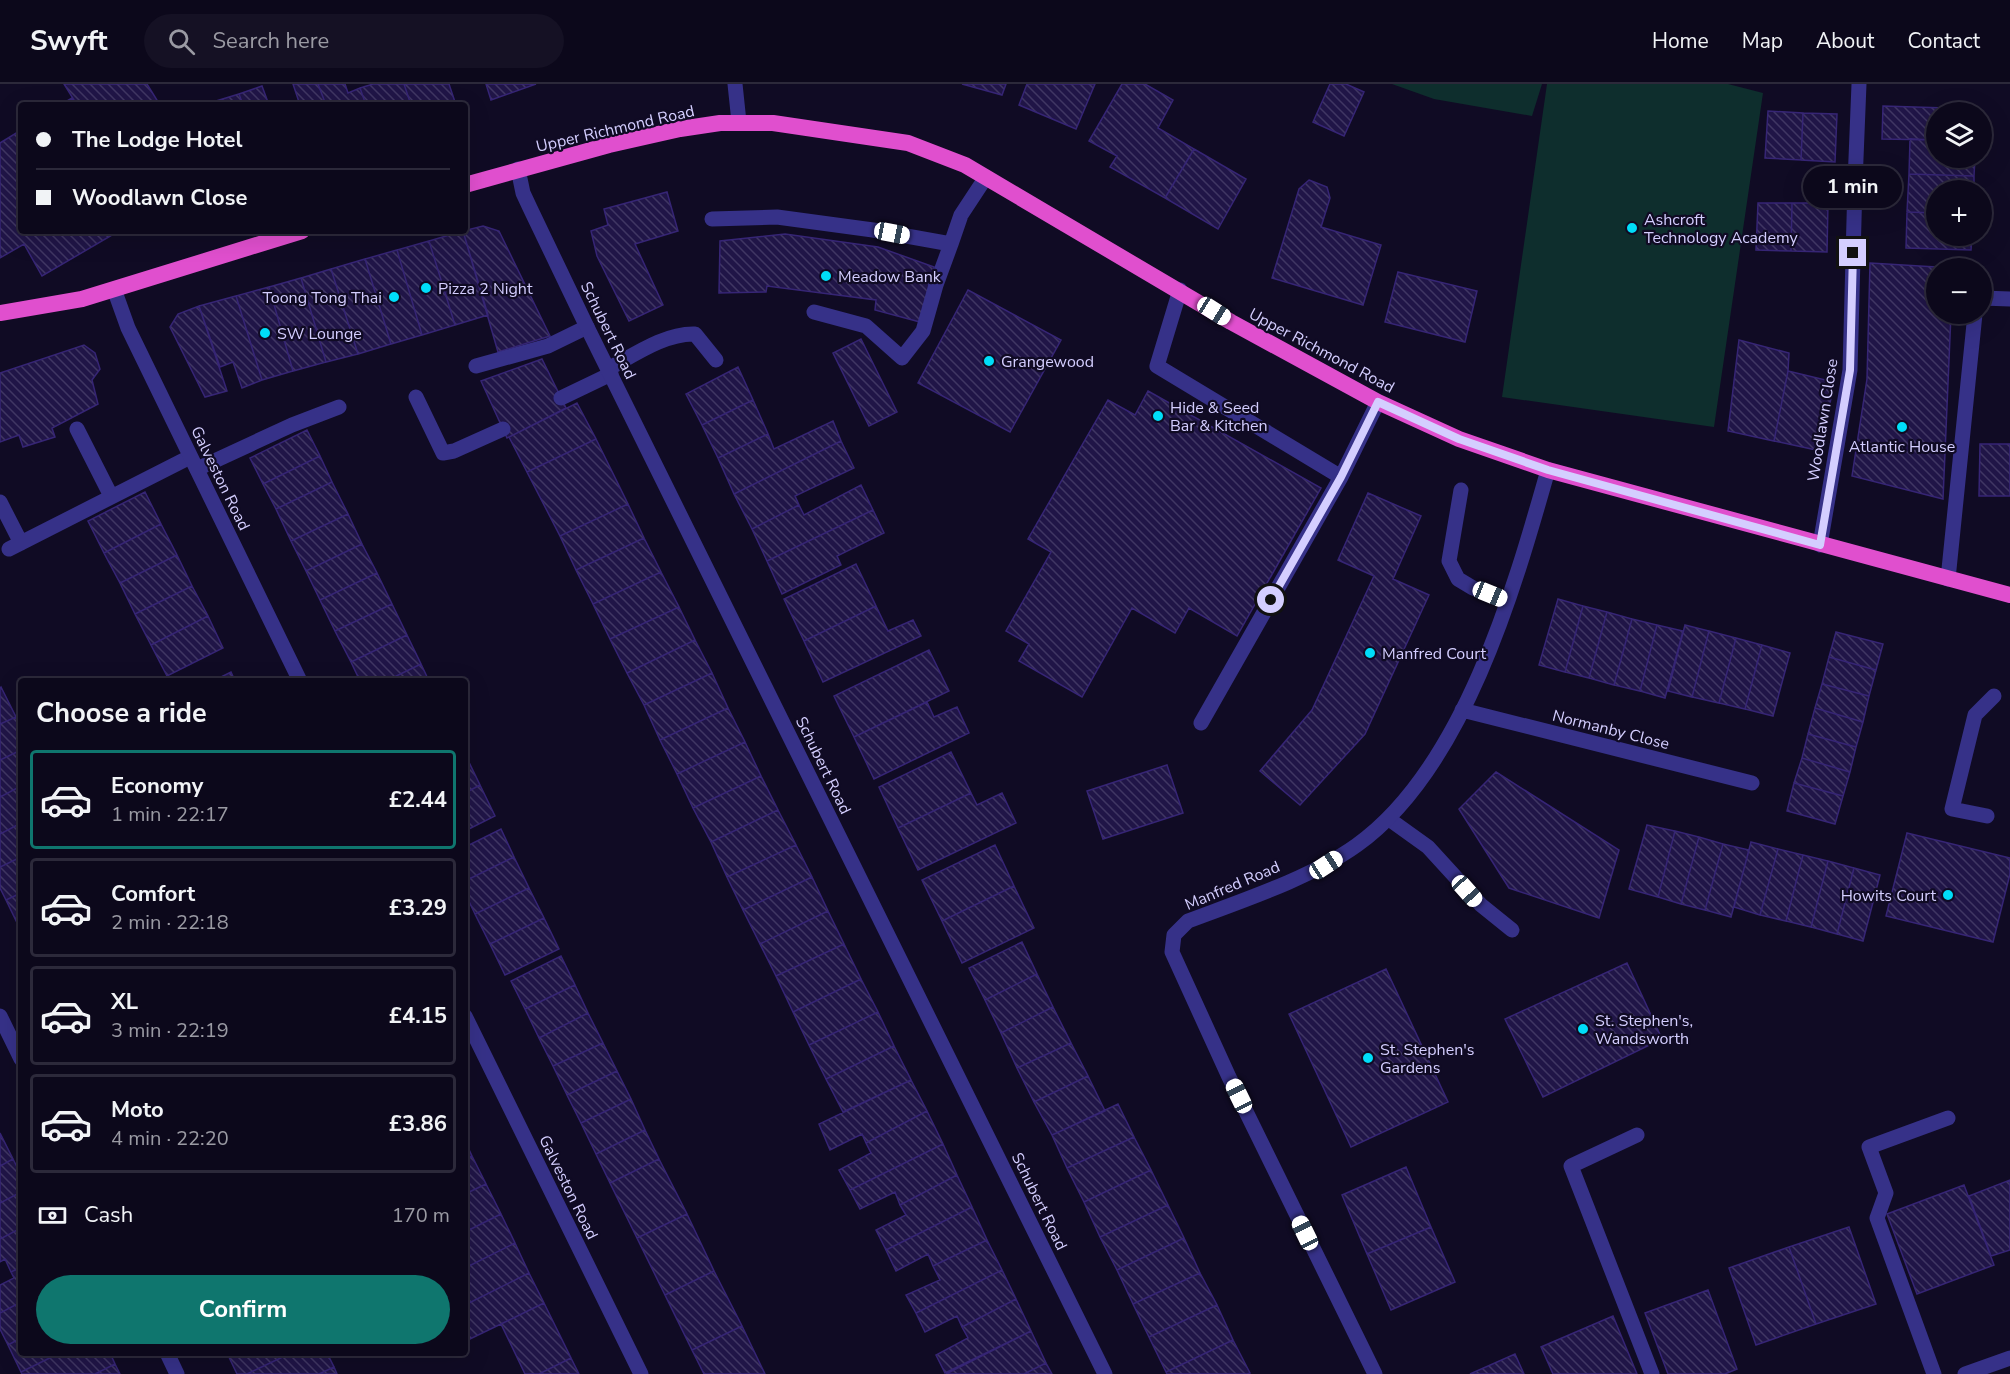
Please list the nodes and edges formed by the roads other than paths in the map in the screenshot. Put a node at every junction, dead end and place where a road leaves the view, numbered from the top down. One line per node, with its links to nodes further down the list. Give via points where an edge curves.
1 (735, 84): 3 (street)
2 (1859, 84): 33 (street, Woodlawn Close, via 1850,370)
3 (739, 122): 4 (highway, Upper Richmond Road, via 680,129); 5 (highway, Upper Richmond Road, via 773,123 908,143)
4 (518, 170): 6 (highway, Upper Richmond Road); 17 (street, Schubert Road, via 530,208)
5 (986, 177): 9 (street, via 961,215); 11 (highway, Upper Richmond Road)
6 (468, 183)
7 (712, 219): 9 (street, via 777,217)
8 (292, 234): 10 (highway)
9 (951, 244): 14 (street, via 923,331 902,358 866,326)
10 (114, 289): 15 (highway, via 82,299); 27 (street, Galveston Road, via 128,328)
11 (1180, 290): 23 (highway, Upper Richmond Road); 29 (street, via 1157,366)
12 (1992, 298): 13 (street)
13 (2010, 299)
14 (814, 312)
15 (0, 313)
16 (1974, 324): 34 (street)
17 (587, 327): 19 (street, via 548,346); 20 (street, Schubert Road)
18 (716, 360): 20 (street, via 695,334 682,334)
19 (476, 366)
20 (609, 371): 22 (street); 54 (street, Schubert Road)
21 (416, 398): 26 (street, via 443,453)
22 (561, 398)
23 (1378, 402): 28 (highway, Upper Richmond Road, via 1459,439); 29 (street)
24 (339, 406): 27 (street)
25 (77, 429): 31 (street)
26 (503, 429)
27 (193, 463): 31 (street); 37 (street, Galveston Road)
28 (1548, 470): 33 (highway, Upper Richmond Road); 36 (street, Manfred Road)
29 (1341, 477): 40 (street)
30 (1461, 490): 36 (street, via 1449,561 1458,579)
31 (111, 496): 32 (street, via 15,546)
32 (0, 502)
33 (1820, 545): 34 (highway, Upper Richmond Road)
34 (1948, 579): 35 (highway, Upper Richmond Road)
35 (2010, 595)
36 (1507, 601): 39 (street, Manfred Road)
37 (299, 678)
38 (1994, 696): 42 (street, via 1975,715 1952,809)
39 (1462, 710): 41 (street, Normanby Close); 43 (street, Manfred Road, via 1434,760)
40 (1201, 723)
41 (1752, 783)
42 (1987, 816)
43 (1389, 819): 44 (street, via 1428,847 1480,905); 55 (street, Manfred Road, via 1326,865 1188,921 1174,935 1172,952)
44 (1512, 930)
45 (0, 1016): 47 (street)
46 (468, 1022): 53 (street, Galveston Road)
47 (18, 1053)
48 (1948, 1118): 57 (street, via 1869,1147 1886,1192 1876,1218)
49 (1637, 1135): 56 (street, via 1570,1166)
50 (168, 1356): 52 (street)
51 (2010, 1358): 58 (street)
52 (177, 1374)
53 (640, 1374)
54 (1106, 1374)
55 (1375, 1374)
56 (1653, 1374)
57 (1934, 1374)
58 (1965, 1374)

